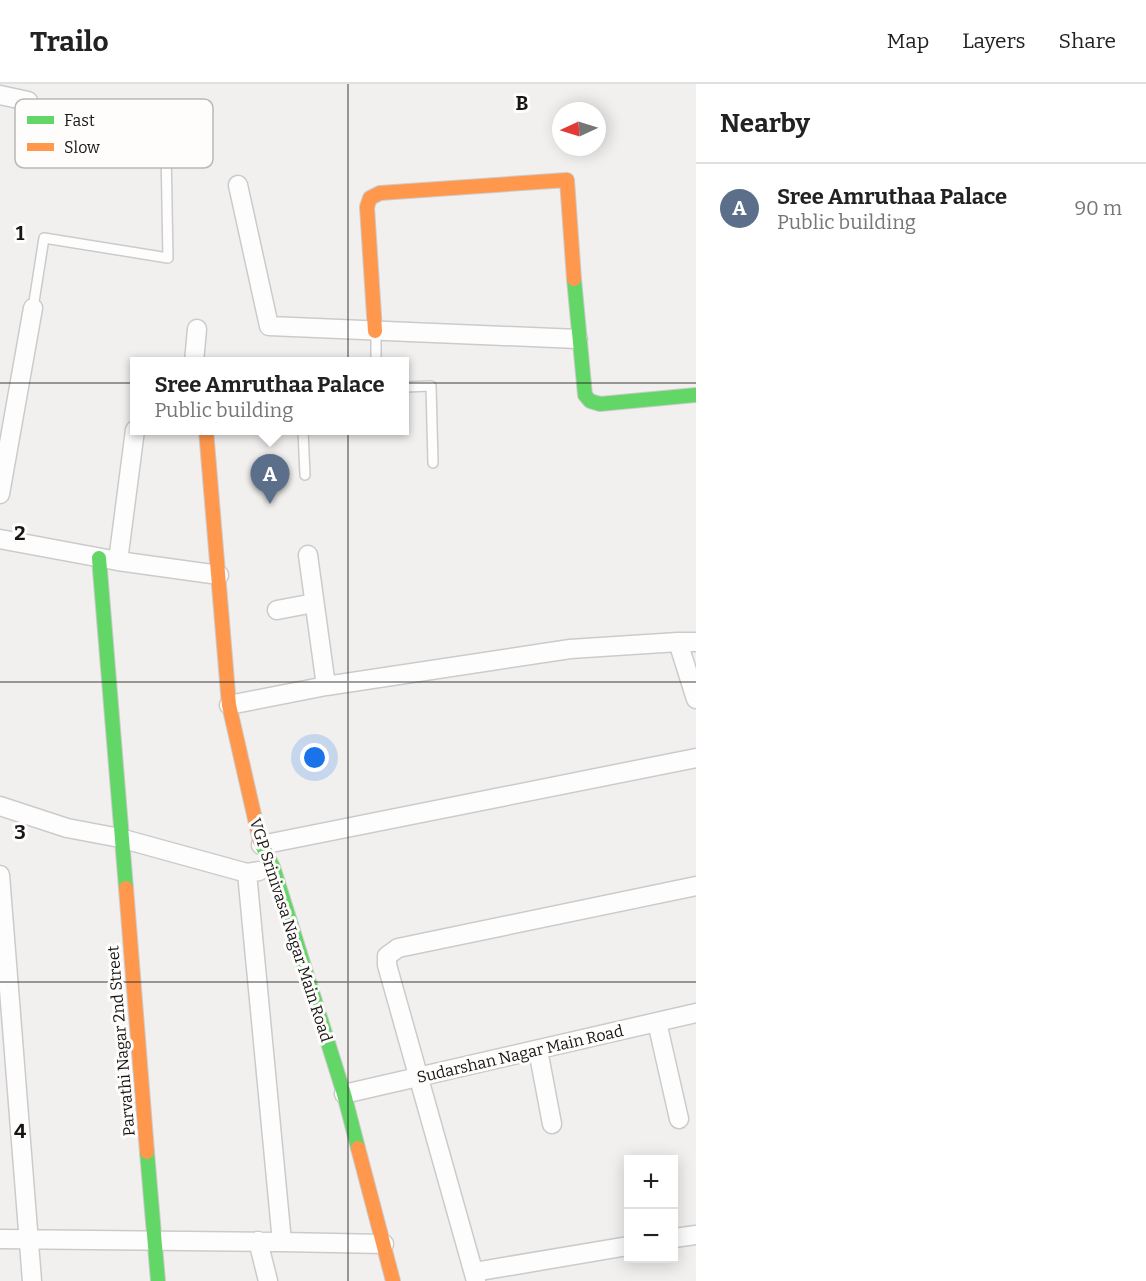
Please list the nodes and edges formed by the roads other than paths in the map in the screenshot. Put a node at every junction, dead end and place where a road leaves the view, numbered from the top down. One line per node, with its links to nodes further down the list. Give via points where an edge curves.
1 (0, 95): 2 (street)
2 (15, 100)
3 (166, 168): 5 (lane, via 168,258 44,238)
4 (238, 185): 7 (street, via 270,326)
5 (33, 308): 18 (street)
6 (197, 329): 9 (street)
7 (375, 331): 8 (street); 8 (street, via 370,198 380,194 567,180); 10 (lane)
8 (578, 339): 12 (street, via 582,386 590,401 600,404)
9 (194, 357)
10 (376, 357)
11 (409, 387): 16 (lane, via 431,386)
12 (696, 395)
13 (134, 435): 22 (street)
14 (206, 435): 23 (street, VGP Srinivasa Nagar Main Road)
15 (303, 435): 17 (lane)
16 (433, 463)
17 (305, 475)
18 (0, 494)
19 (0, 539): 21 (street)
20 (308, 555): 24 (street)
21 (99, 558): 22 (street); 32 (street, Parvathi Nagar 2nd Street)
22 (118, 561): 23 (street)
23 (219, 575): 29 (street, VGP Srinivasa Nagar Main Road)
24 (314, 603): 25 (street); 27 (street)
25 (277, 610)
26 (687, 642): 27 (street, via 570,648); 28 (street)
27 (326, 686): 29 (street)
28 (696, 699)
29 (228, 705): 33 (street, VGP Srinivasa Nagar Main Road)
30 (696, 758): 33 (street)
31 (0, 806): 32 (street, via 67,828)
32 (120, 837): 35 (street); 49 (street, Parvathi Nagar 2nd Street)
33 (261, 845): 34 (street, VGP Srinivasa Nagar Main Road)
34 (273, 867): 35 (street); 42 (street, VGP Srinivasa Nagar Main Road)
35 (247, 873): 51 (street)
36 (0, 875): 47 (street)
37 (696, 886): 41 (street, via 391,951 387,965)
38 (696, 1013): 39 (street, Sudarshan Nagar Main Road)
39 (657, 1022): 40 (street, Sudarshan Nagar Main Road); 43 (street)
40 (538, 1050): 41 (street, Sudarshan Nagar Main Road); 44 (street)
41 (418, 1077): 42 (street, Sudarshan Nagar Main Road); 54 (street)
42 (344, 1094): 52 (street, VGP Srinivasa Nagar Main Road)
43 (679, 1119)
44 (552, 1124)
45 (696, 1235): 46 (street)
46 (678, 1237)
47 (28, 1238): 48 (street); 49 (street); 55 (street)
48 (0, 1239)
49 (155, 1241): 50 (street); 56 (street, Parvathi Nagar 2nd Street)
50 (258, 1242): 51 (street); 57 (street)
51 (282, 1242): 52 (street)
52 (384, 1244): 58 (street, VGP Srinivasa Nagar Main Road)
53 (624, 1247): 54 (street)
54 (475, 1277)
55 (32, 1281)
56 (158, 1281)
57 (268, 1281)
58 (393, 1281)

